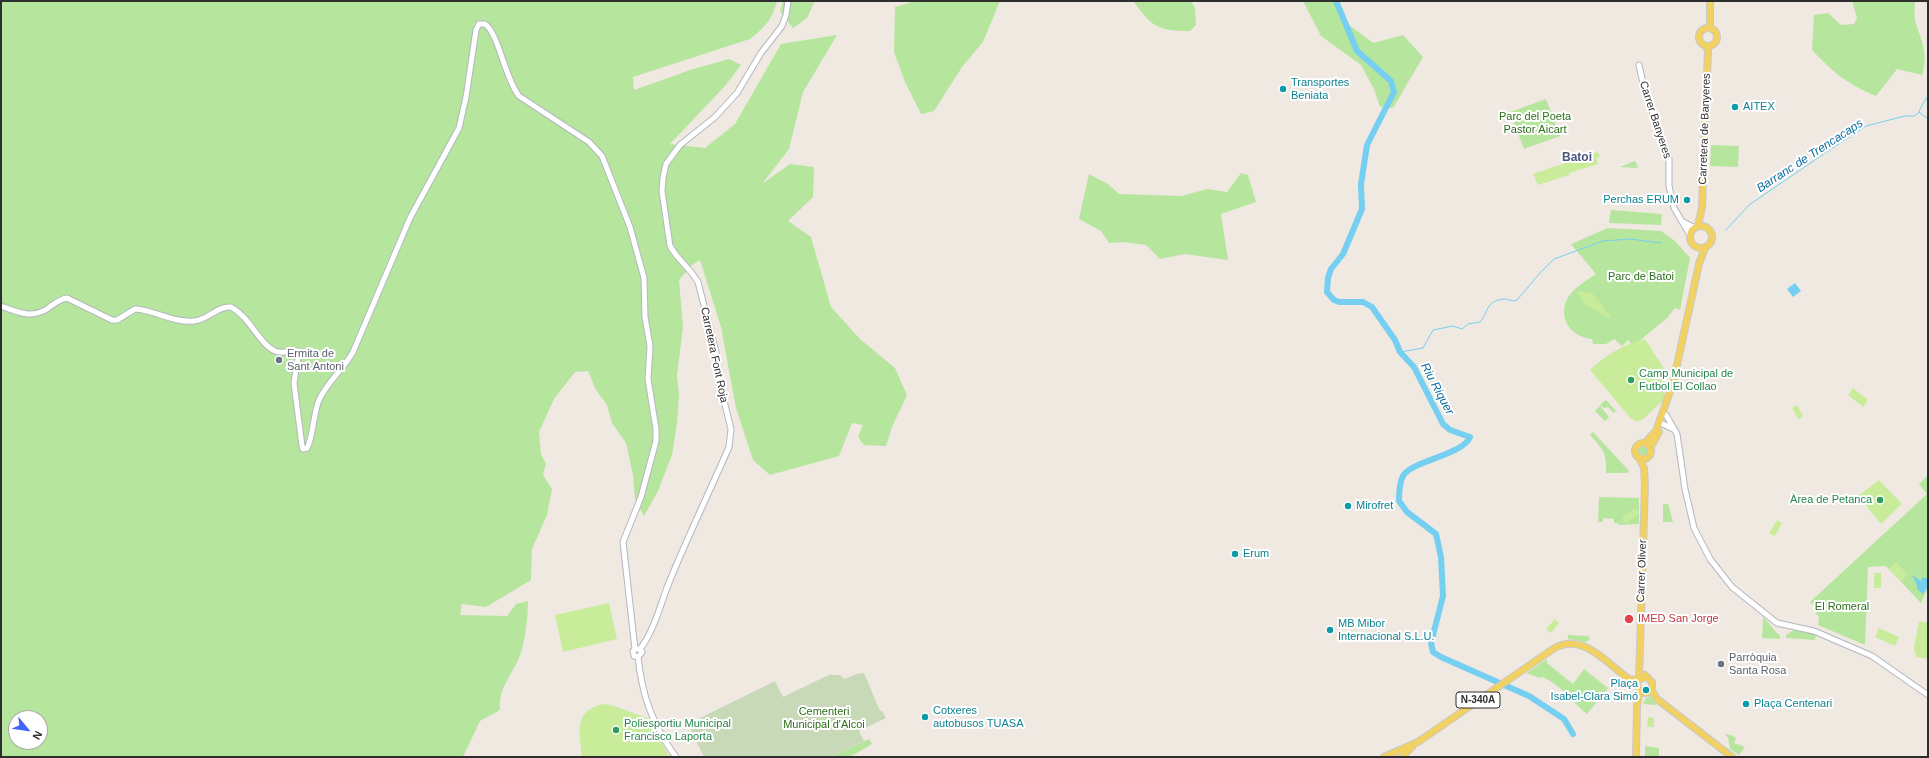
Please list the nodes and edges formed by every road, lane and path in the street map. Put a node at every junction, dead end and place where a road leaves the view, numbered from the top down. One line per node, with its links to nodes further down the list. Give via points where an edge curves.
1 (788, 1): 23 (street, Carretera Font Roja, via 782,26 761,53 737,93 715,117 680,145 669,158 664,171 662,191 670,246 694,276 700,288 732,434 656,619)
2 (1710, 1): 3 (main road)
3 (1708, 27): 4 (main road, via 1717,36); 4 (main road, via 1701,31 1698,37)
4 (1708, 48): 6 (main road, Carretera de Banyeres)
5 (1639, 65): 7 (street, Carrer Banyeres, via 1644,88 1669,159 1669,186 1674,208)
6 (1702, 207): 8 (main road, Carretera de Banyeres); 9 (main road, Carretera de Banyeres)
7 (1681, 220): 8 (street, via 1688,226); 10 (street, Carrer Banyeres)
8 (1696, 227): 9 (main road); 10 (main road)
9 (1707, 227): 12 (main road, via 1712,239)
10 (1690, 235): 11 (main road, via 1691,242)
11 (1697, 248): 12 (main road); 13 (main road)
12 (1705, 248): 13 (main road)
13 (1699, 264): 15 (main road)
14 (1, 306): 23 (street, via 24,314 33,314 67,298 112,320 117,320 135,309 171,319 192,321 202,319 222,308 231,307 248,320 274,350 285,353 297,350 300,353 295,370 295,391 302,446 306,449 321,397 353,352 408,223 459,128 466,102 476,28 481,23 486,25 519,96 589,142 602,156 630,227 642,268 645,321 649,342 648,379 656,441 641,497 623,542)
15 (1673, 383): 16 (main road); 19 (main road, via 1656,431)
16 (1666, 415): 17 (main road); 18 (street)
17 (1663, 424): 18 (street); 19 (main road)
18 (1674, 429): 30 (street, via 1694,528 1710,559 1733,588 1778,623 1814,631 1872,656)
19 (1647, 445): 20 (main road, via 1650,454); 21 (main road, via 1640,443 1635,448 1635,455)
20 (1647, 458): 21 (main road); 22 (main road, Carrer Oliver, via 1648,477)
21 (1640, 459): 22 (main road, Carrer Oliver, via 1644,468)
22 (1645, 484): 24 (main road, Carrer Oliver)
23 (637, 649): 33 (street, via 633,654 638,657 644,693 654,722)
24 (1639, 659): 25 (main road, via 1637,671 1633,675); 26 (main road, Carrer Oliver); 27 (main road, Carrer Oliver)
25 (1618, 670): 27 (main road, via 1629,679); 28 (main road); 32 (main road, N-340A, via 1579,644 1557,646)
26 (1647, 677): 27 (main road); 29 (main road, via 1652,682)
27 (1639, 679): 28 (main road)
28 (1638, 689): 29 (main road, via 1643,693); 31 (main road)
29 (1649, 691): 31 (main road, via 1641,700); 37 (main road, via 1657,700)
30 (1928, 695)
31 (1638, 711): 36 (main road)
32 (1418, 742): 34 (main road, N-340A); 35 (main road)
33 (676, 757)
34 (1386, 757)
35 (1402, 757)
36 (1636, 757)
37 (1732, 757)

